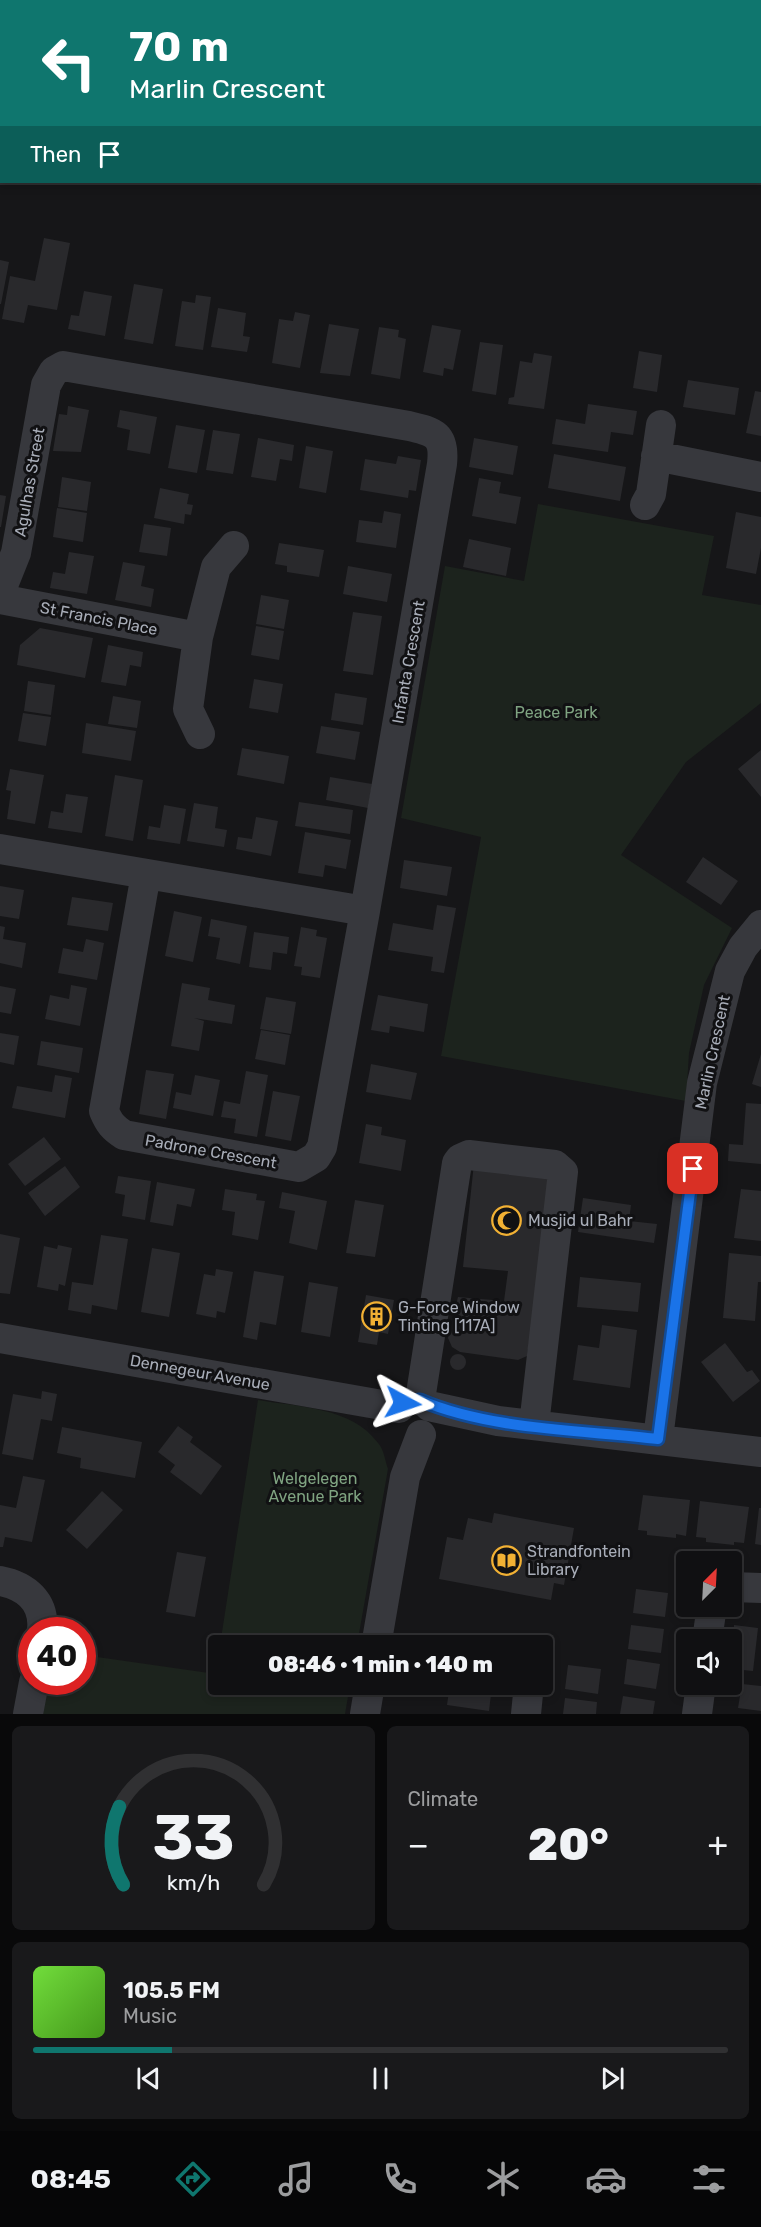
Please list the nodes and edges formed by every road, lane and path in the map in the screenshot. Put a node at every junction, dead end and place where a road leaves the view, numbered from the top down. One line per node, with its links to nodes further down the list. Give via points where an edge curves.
1 (54, 371): 7 (street, Agulhas Street, via 46,385 16,554); 13 (street, Infanta Crescent, via 63,366 193,387 437,435 442,464)
2 (661, 425): 3 (street)
3 (656, 456): 4 (street); 5 (street, via 651,494)
4 (761, 477)
5 (645, 505)
6 (234, 546): 9 (street, via 216,567)
7 (0, 593)
8 (0, 599): 9 (street, St Francis Place)
9 (198, 637): 10 (street, via 188,709)
10 (200, 734)
11 (0, 849): 12 (street)
12 (146, 874): 13 (street); 13 (street, Padrone Crescent, via 104,1111 108,1121 124,1135 299,1167 316,1157 322,1147)
13 (364, 911)
14 (761, 925): 18 (street, Marlin Crescent, via 730,971 702,1083)
15 (0, 1338): 16 (street, Dennegeur Avenue)
16 (416, 1418): 17 (street, Dennegeur Avenue, via 480,1418); 17 (street, via 458,1163 470,1155 555,1165 563,1172); 24 (street)
17 (534, 1425): 18 (street, Dennegeur Avenue)
18 (658, 1439): 19 (street, Dennegeur Avenue)
19 (761, 1452)
20 (0, 1581): 23 (street, via 22,1589 39,1605)
21 (742, 1587): 22 (street)
22 (761, 1588)
23 (42, 1617)
24 (378, 1635)
25 (32, 1695): 29 (street)
26 (368, 1695): 30 (street)
27 (528, 1695): 31 (street)
28 (700, 1695): 32 (street)
29 (28, 1714)
30 (364, 1714)
31 (526, 1714)
32 (697, 1714)

